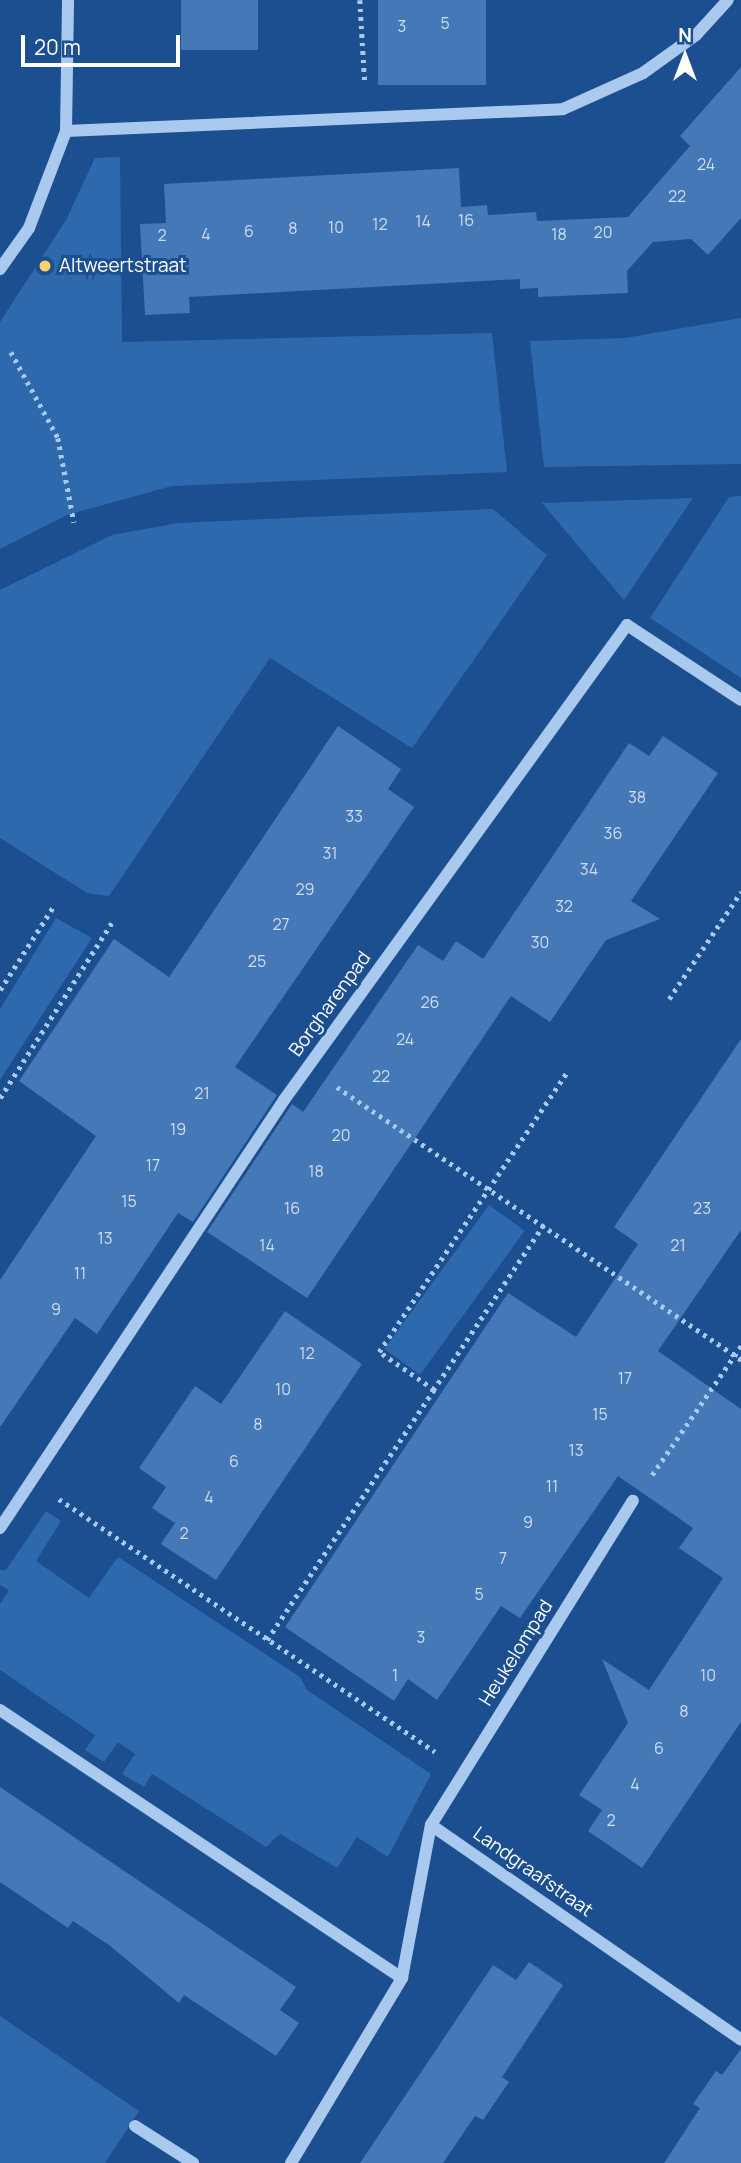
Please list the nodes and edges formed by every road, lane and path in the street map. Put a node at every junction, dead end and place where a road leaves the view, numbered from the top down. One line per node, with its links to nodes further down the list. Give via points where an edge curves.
1 (68, 0): 5 (street)
2 (360, 0): 4 (path)
3 (728, 0): 4 (street, via 696,35 643,73 563,109)
4 (367, 119): 5 (street)
5 (66, 131): 6 (street, via 29,228)
6 (0, 269)
7 (11, 352): 8 (path, via 58,438)
8 (74, 522)
9 (741, 700): 15 (street, Borgharenpad, via 627,625)
10 (741, 892): 14 (path)
11 (53, 907): 13 (path)
12 (112, 922): 17 (path)
13 (0, 990)
14 (669, 999)
15 (314, 1059): 18 (path, via 341,1091); 24 (street, Borgharenpad)
16 (567, 1072): 18 (path)
17 (0, 1098)
18 (488, 1189): 19 (path); 23 (path, via 379,1352)
19 (544, 1225): 21 (path); 23 (path)
20 (741, 1346): 21 (path)
21 (735, 1355): 22 (path); 25 (path)
22 (741, 1360)
23 (434, 1390): 27 (path)
24 (31, 1481): 26 (street, Borgharenpad); 27 (path)
25 (633, 1502): 29 (street, Heukelompad)
26 (0, 1528)
27 (267, 1640): 29 (path)
28 (0, 1710): 31 (street)
29 (464, 1772): 30 (street, Heukelompad)
30 (431, 1825): 31 (street); 32 (street, Landgraafstraat)
31 (402, 1978): 35 (street)
32 (741, 2040)
33 (135, 2126): 34 (street)
34 (193, 2163)
35 (291, 2163)

